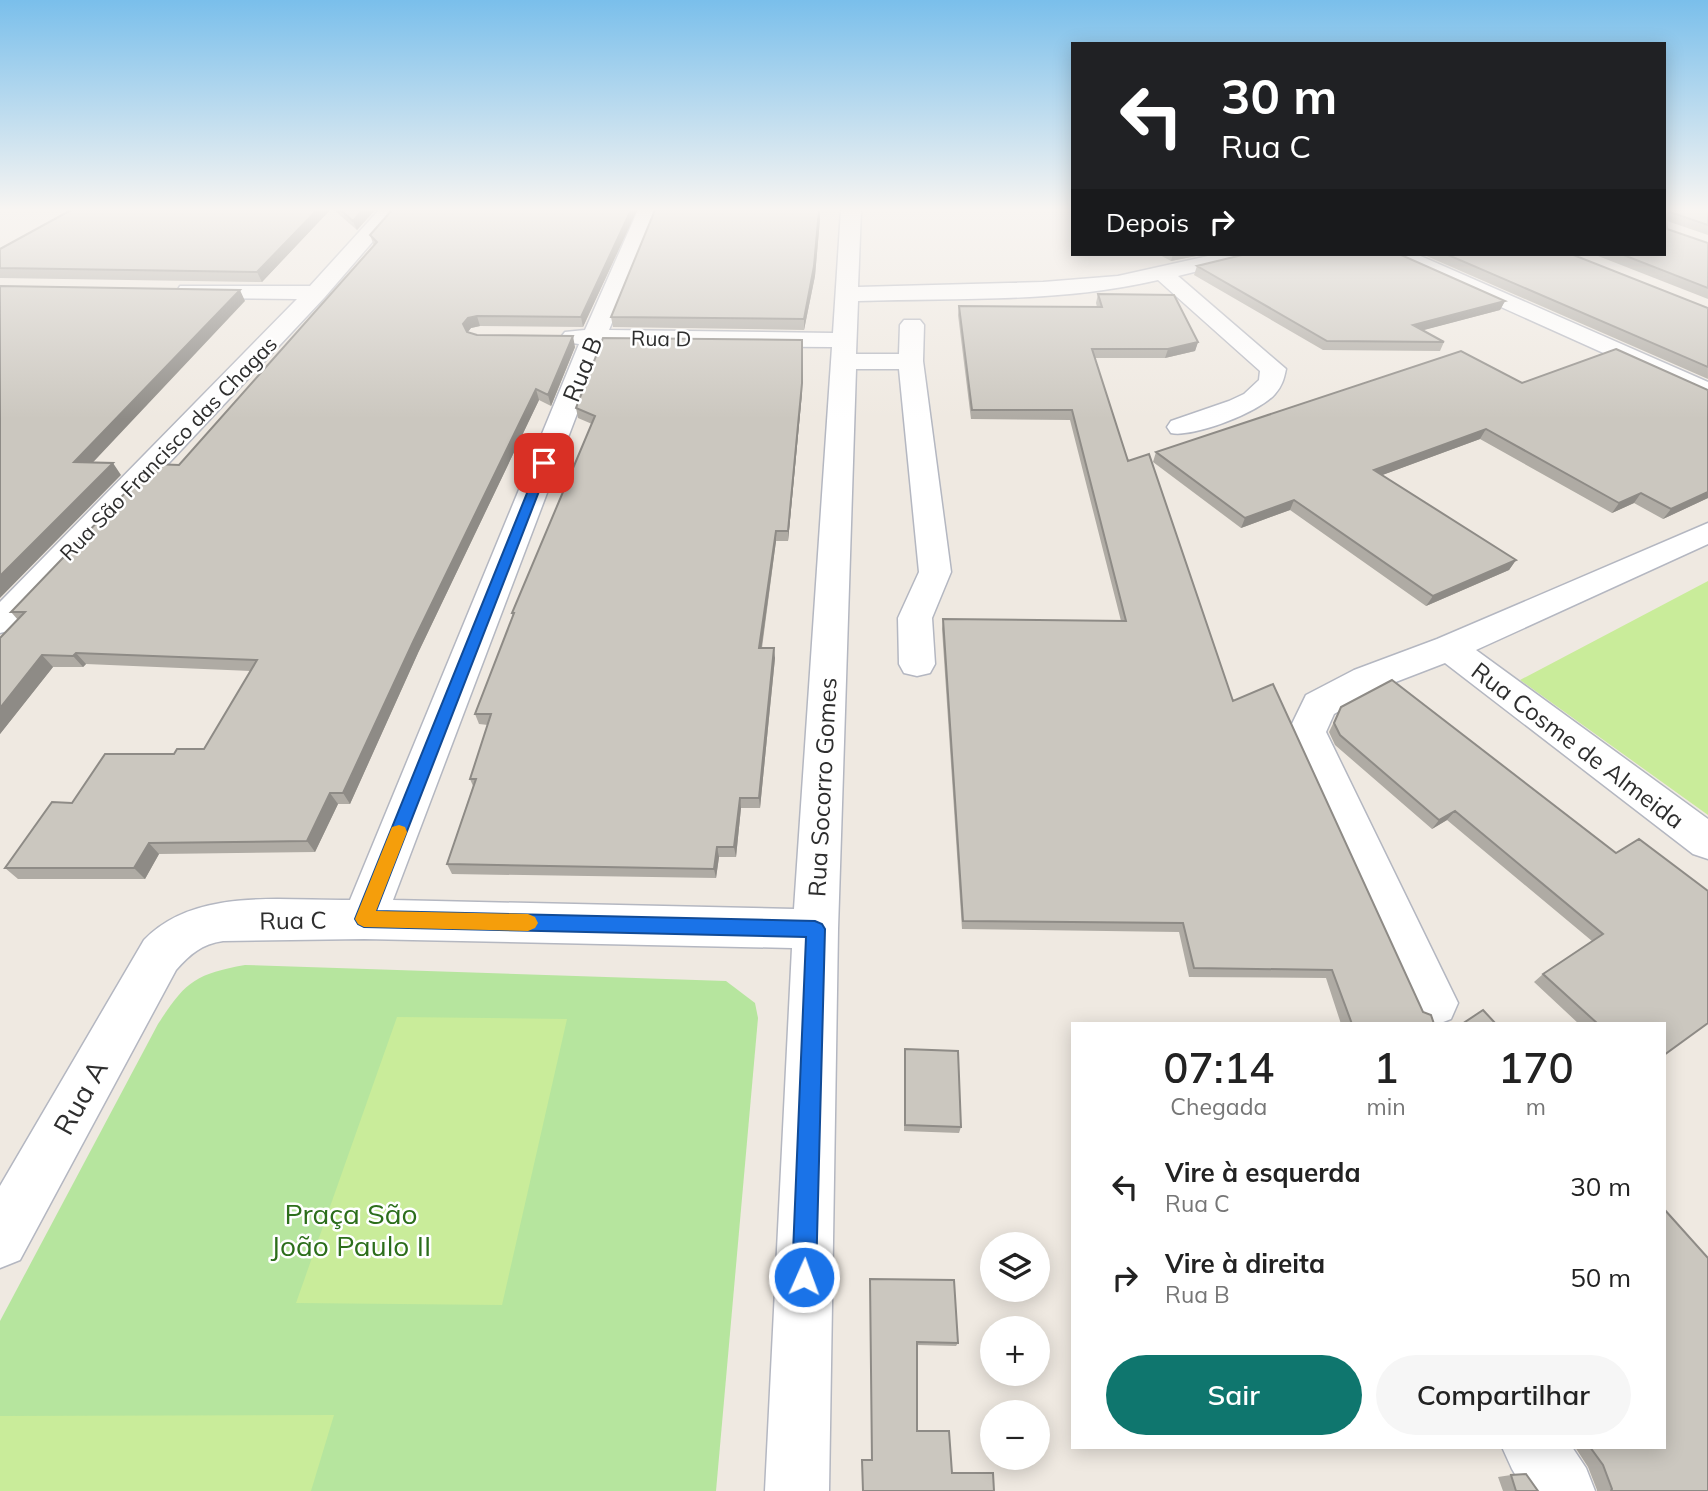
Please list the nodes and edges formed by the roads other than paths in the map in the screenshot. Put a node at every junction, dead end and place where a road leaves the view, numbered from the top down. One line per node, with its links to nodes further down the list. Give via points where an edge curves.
1 (328, 280): 8 (street, Rua São Francisco das Chagas)
2 (618, 280): 12 (street, Rua B)
3 (849, 280): 9 (street, Rua Socorro Gomes)
4 (1133, 280): 9 (street, via 1084,286)
5 (1170, 280): 16 (street, via 1273,369 1274,378 1267,391 1251,401)
6 (1456, 280): 15 (street)
7 (165, 290): 8 (street)
8 (316, 293): 18 (street, Rua São Francisco das Chagas)
9 (849, 294): 13 (street, Rua Socorro Gomes)
10 (912, 325): 14 (street)
11 (556, 337): 12 (street, Rua D)
12 (594, 337): 13 (street, Rua D); 22 (street, Rua B)
13 (844, 351): 14 (street, Rua D); 23 (street, Rua Socorro Gomes)
14 (912, 362): 20 (street, via 935,572 915,618)
15 (1708, 392)
16 (1181, 426)
17 (1708, 532): 19 (street)
18 (0, 622)
19 (1449, 648): 21 (street, Rua Cosme de Almeida); 25 (street, via 1367,679 1319,705 1307,733)
20 (917, 664)
21 (1708, 842)
22 (364, 919): 23 (street, Rua C); 24 (street, Rua C, via 202,924 185,930)
23 (815, 929): 28 (street, Rua Socorro Gomes)
24 (160, 955): 26 (street, Rua A)
25 (1434, 1003)
26 (0, 1240)
27 (1535, 1449): 29 (street)
28 (797, 1491)
29 (1563, 1491)

